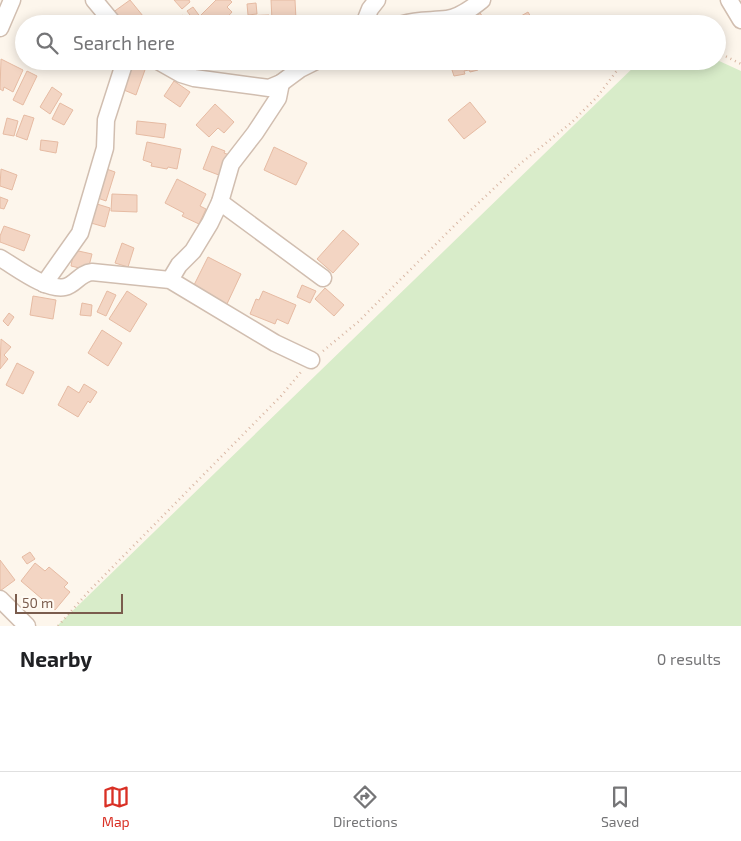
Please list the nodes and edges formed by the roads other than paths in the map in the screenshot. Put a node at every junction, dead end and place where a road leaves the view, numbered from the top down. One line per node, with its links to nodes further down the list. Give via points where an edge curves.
1 (12, 0): 10 (street)
2 (94, 0): 6 (street)
3 (377, 0): 7 (street)
4 (482, 0): 8 (street)
5 (729, 0): 9 (street)
6 (106, 15)
7 (368, 15)
8 (458, 15)
9 (741, 20)
10 (0, 28)
11 (122, 70): 19 (street, via 106,120 105,148 80,233)
12 (174, 70): 14 (street, via 194,78 269,88)
13 (299, 70): 14 (street)
14 (281, 83): 15 (street, via 278,98 231,164)
15 (220, 202): 17 (street); 18 (street, via 202,237)
16 (0, 258): 19 (street)
17 (323, 278)
18 (170, 280): 19 (street, via 92,272 67,287); 20 (street, via 275,343)
19 (44, 284)
20 (311, 360)
21 (0, 599): 22 (street)
22 (27, 626)

